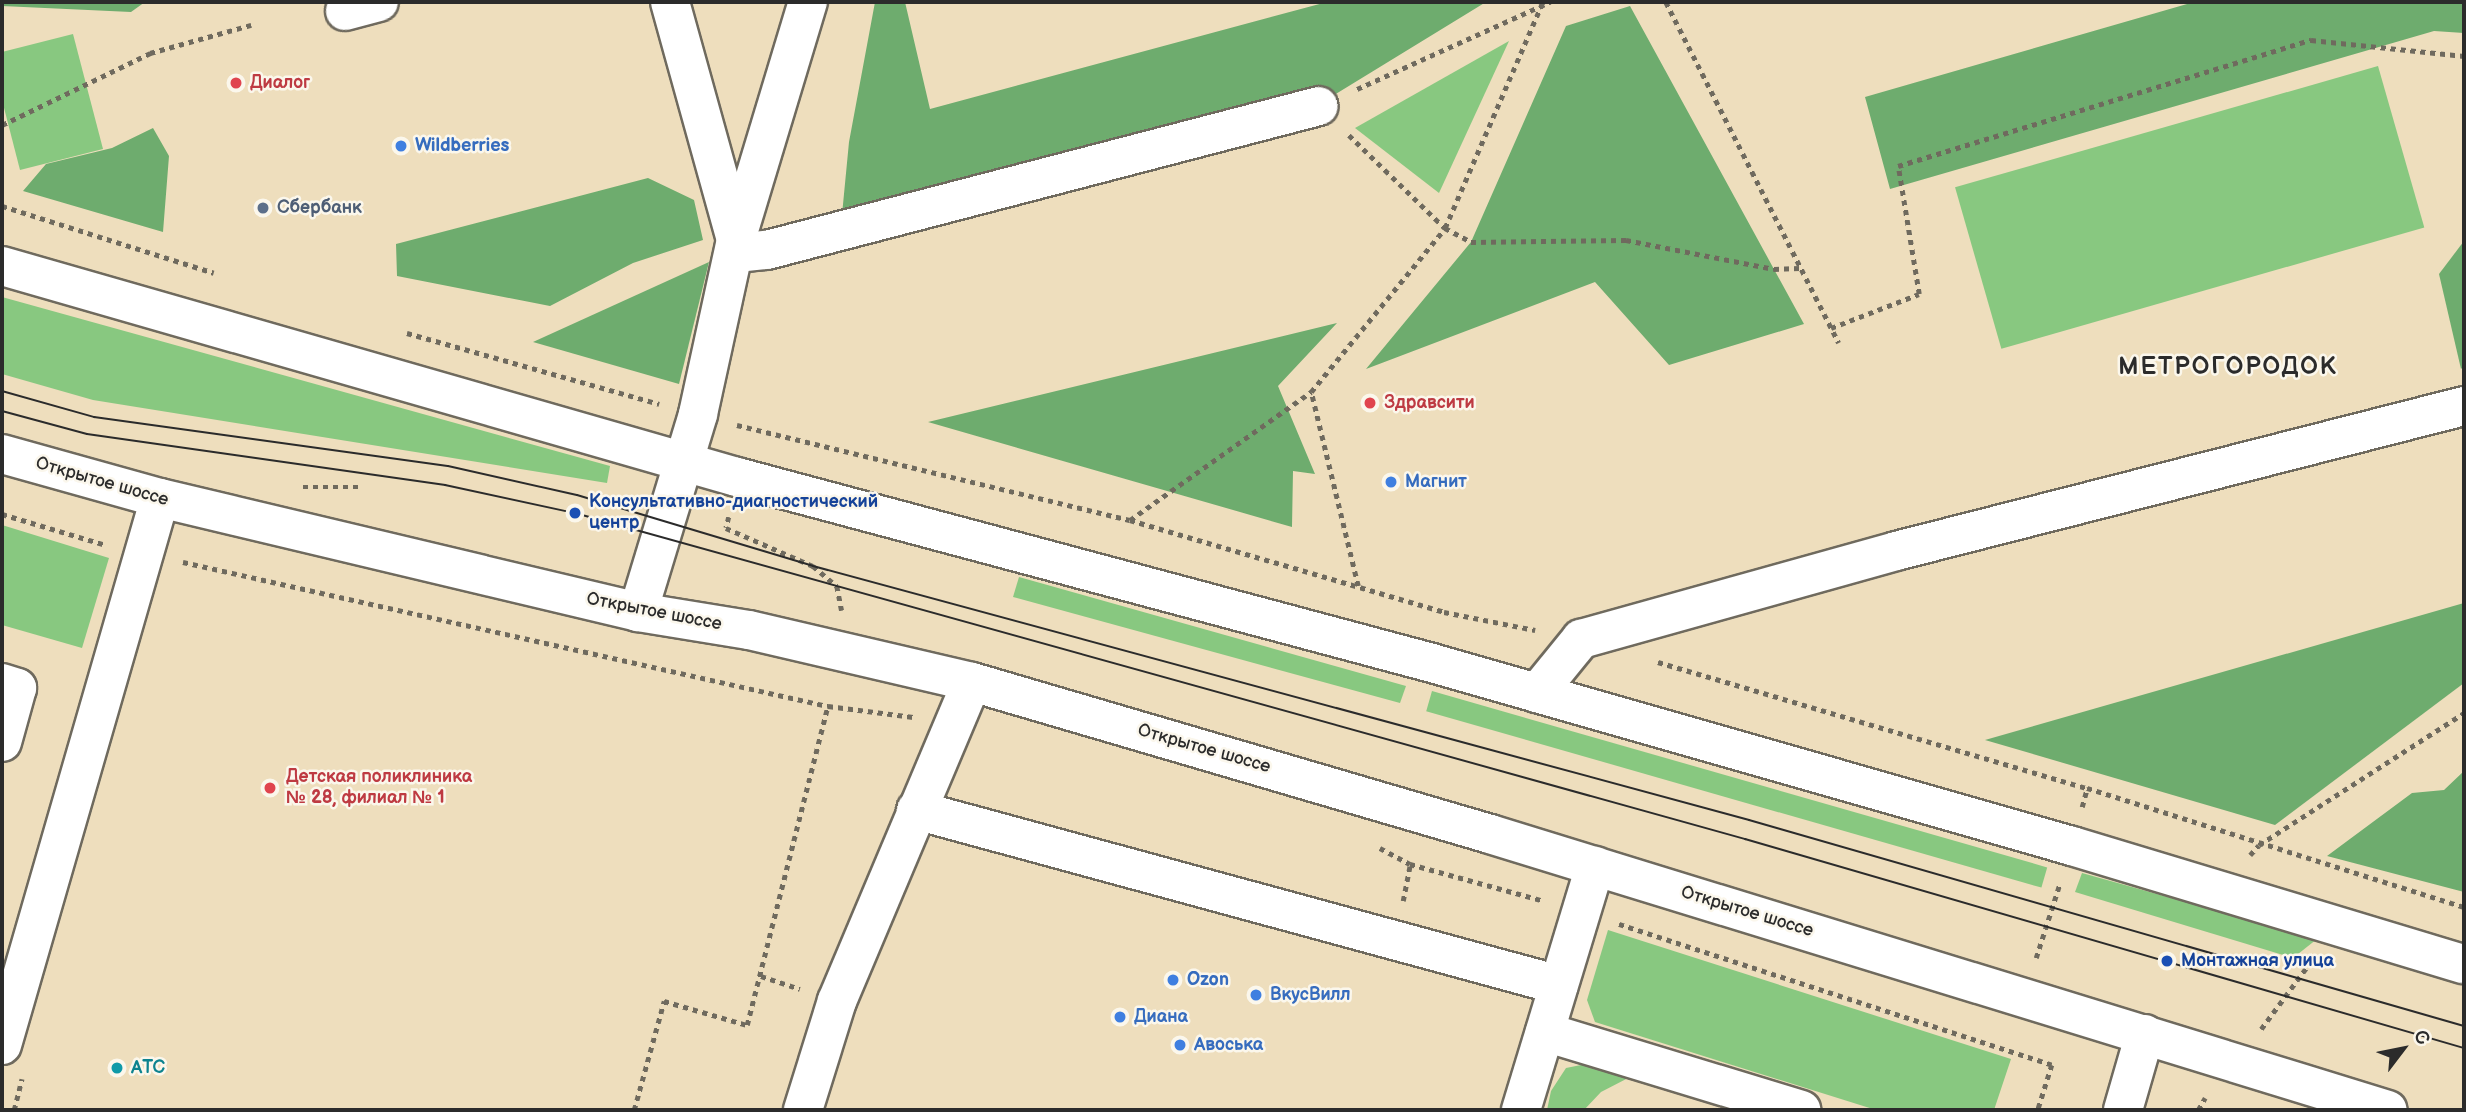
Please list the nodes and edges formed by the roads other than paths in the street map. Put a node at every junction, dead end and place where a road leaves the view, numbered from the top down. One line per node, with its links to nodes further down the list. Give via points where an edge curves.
1 (670, 2): 4 (street)
2 (808, 2): 4 (street)
3 (1319, 106): 4 (street, via 767,250)
4 (736, 247): 8 (street)
5 (2, 266): 8 (street)
6 (2464, 406): 13 (street, via 1896,551 1581,639)
7 (2, 454): 9 (street, Открытое шоссе)
8 (682, 461): 10 (street); 13 (street)
9 (160, 498): 10 (street, Открытое шоссе); 21 (street)
10 (638, 612): 11 (street, Открытое шоссе, via 749,630)
11 (972, 682): 15 (street); 16 (street, Открытое шоссе)
12 (2, 684): 14 (street, via 17,688)
13 (1537, 693): 17 (street)
14 (2, 742)
15 (916, 810): 18 (street); 22 (street, via 837,1001)
16 (1595, 866): 18 (street); 20 (street, Открытое шоссе)
17 (2464, 964)
18 (1559, 985): 19 (street)
19 (1545, 1032): 23 (street); 24 (street)
20 (2146, 1034): 25 (street); 26 (street, Открытое шоссе)
21 (2, 1045)
22 (803, 1110)
23 (1521, 1110)
24 (1801, 1110)
25 (2123, 1110)
26 (2388, 1110)

